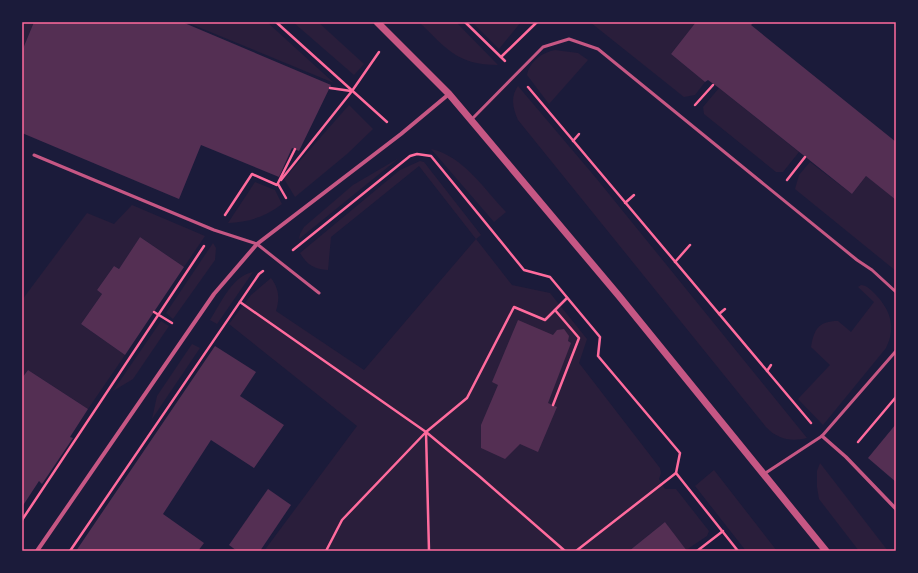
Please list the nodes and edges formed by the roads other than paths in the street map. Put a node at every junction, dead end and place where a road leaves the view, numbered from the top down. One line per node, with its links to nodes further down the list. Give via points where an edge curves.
1 (377, 22): 2 (street)
2 (449, 94): 3 (street); 5 (street)
3 (471, 120): 6 (lane, via 542,47 569,39 598,49); 10 (street)
4 (34, 155): 5 (lane, via 214,230)
5 (257, 244): 7 (lane); 12 (street, via 214,294)
6 (896, 292)
7 (319, 293)
8 (896, 351): 9 (lane)
9 (822, 436): 10 (lane); 11 (street)
10 (764, 474): 13 (street)
11 (896, 509)
12 (37, 551)
13 (826, 551)

